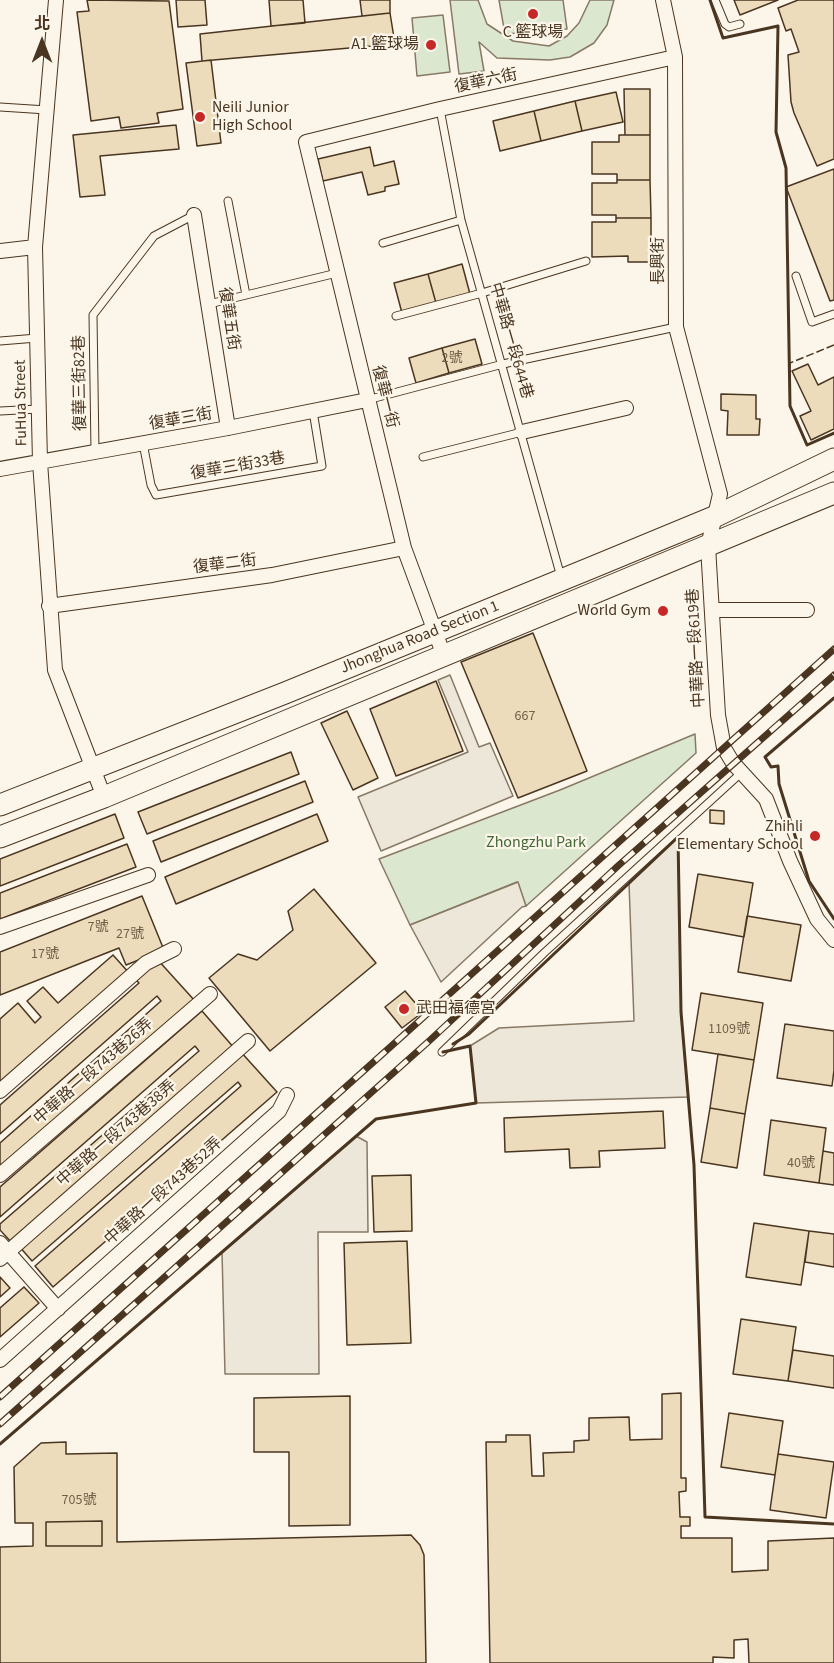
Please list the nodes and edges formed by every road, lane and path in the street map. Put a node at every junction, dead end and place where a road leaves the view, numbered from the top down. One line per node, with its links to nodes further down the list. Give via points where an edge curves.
1 (56, 0): 8 (street, FuHua Street)
2 (663, 0): 5 (street, 長興街)
3 (714, 0): 4 (lane, via 725,24)
4 (740, 24)
5 (675, 57): 7 (street, 復華六街); 24 (street, 長興街)
6 (0, 107): 8 (lane)
7 (440, 109): 9 (street, 復華六街); 12 (lane, 中華路一段644巷)
8 (47, 110): 14 (street, FuHua Street)
9 (306, 142): 17 (street, 復華一街)
10 (228, 201): 20 (lane)
11 (195, 215): 21 (street, 復華五街); 36 (lane, 復華三街82巷, via 154,236 93,315)
12 (461, 220): 13 (lane); 19 (lane, 中華路一段644巷)
13 (383, 243)
14 (35, 248): 15 (street); 25 (street, FuHua Street)
15 (0, 251)
16 (586, 261): 19 (lane)
17 (337, 273): 20 (lane); 28 (street, 復華一街)
18 (796, 276): 22 (lane, via 812,322)
19 (482, 292): 23 (lane); 27 (lane, 中華路一段644巷)
20 (246, 295): 21 (lane)
21 (208, 304): 33 (street, 復華五街)
22 (834, 314)
23 (396, 316)
24 (676, 327): 27 (lane); 42 (street, 長興街, via 720,494)
25 (37, 338): 26 (lane); 30 (street, FuHua Street)
26 (0, 341)
27 (503, 364): 28 (lane); 34 (lane, 中華路一段644巷)
28 (367, 400): 32 (street, 復華三街); 44 (street, 復華一街)
29 (626, 408): 34 (street)
30 (39, 409): 31 (lane); 39 (street, FuHua Street)
31 (0, 411)
32 (313, 411): 33 (street, 復華三街); 35 (lane, 復華三街33巷, via 322,466 156,495)
33 (228, 428): 35 (street, 復華三街)
34 (522, 432): 37 (lane); 45 (lane, 中華路一段644巷)
35 (143, 443): 36 (street, 復華三街)
36 (95, 452): 39 (street, 復華三街)
37 (423, 457)
38 (834, 459): 42 (main road, Jhonghua Road Section 1)
39 (40, 462): 40 (street, 復華三街); 46 (street, FuHua Street)
40 (0, 469)
41 (834, 493): 43 (main road, Jhonghua Road Section 1)
42 (714, 517): 43 (street, 中華路一段619巷); 45 (main road, Jhonghua Road Section 1)
43 (708, 546): 47 (street, 中華路一段619巷); 50 (main road, Jhonghua Road Section 1)
44 (404, 548): 46 (street, 復華二街, via 272,575); 49 (street, 復華一街)
45 (562, 579): 49 (main road, Jhonghua Road Section 1)
46 (49, 606): 51 (street, FuHua Street, via 55,670)
47 (712, 610): 48 (street); 52 (street, 中華路一段619巷, via 718,715 724,748)
48 (807, 610)
49 (434, 632): 50 (street, 復華一街); 51 (main road, Jhonghua Road Section 1)
50 (444, 656): 53 (main road, Jhonghua Road Section 1)
51 (93, 769): 53 (street, FuHua Street); 54 (main road, Jhonghua Road Section 1)
52 (741, 773): 58 (street, via 766,799 817,919); 62 (lane, via 544,952)
53 (104, 797): 55 (main road, Jhonghua Road Section 1)
54 (0, 805)
55 (0, 837)
56 (148, 875): 57 (street)
57 (0, 927)
58 (834, 940)
59 (174, 949): 63 (street, via 146,963)
60 (210, 994): 65 (street, 中華路一段743巷26弄)
61 (248, 1041): 66 (street, 中華路一段743巷38弄)
62 (442, 1052)
63 (0, 1091)
64 (287, 1095): 67 (street, 中華路一段743巷52弄, via 279,1111)
65 (0, 1176)
66 (3, 1251): 67 (street)
67 (58, 1309): 68 (street, 中華路一段743巷52弄)
68 (0, 1360)

